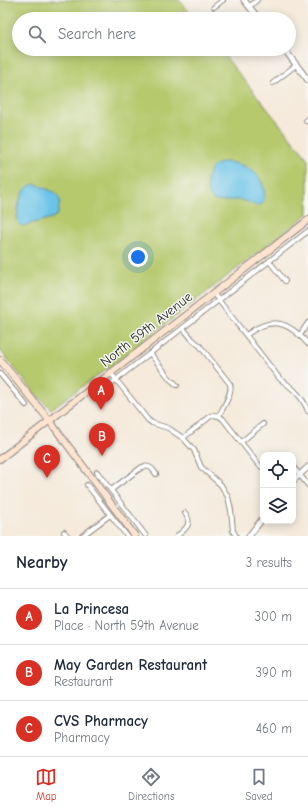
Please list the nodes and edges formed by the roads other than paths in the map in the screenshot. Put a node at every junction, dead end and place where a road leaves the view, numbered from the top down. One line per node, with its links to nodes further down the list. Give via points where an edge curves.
1 (223, 0): 4 (street)
2 (244, 0): 5 (street)
3 (256, 0): 5 (street)
4 (214, 7)
5 (249, 7): 6 (street)
6 (253, 12)
7 (289, 56): 8 (street)
8 (296, 65): 9 (street); 10 (street)
9 (308, 80)
10 (273, 83)
11 (308, 220): 15 (main road, North 59th Avenue)
12 (308, 231): 13 (street, North 59th Avenue)
13 (269, 261): 14 (street); 16 (street, North 59th Avenue)
14 (285, 281)
15 (213, 293): 16 (street); 24 (main road, North 59th Avenue)
16 (219, 300): 18 (street, North 59th Avenue); 19 (street)
17 (308, 322): 20 (street)
18 (183, 328): 22 (street, North 59th Avenue); 31 (street, via 230,384 230,394)
19 (246, 335): 20 (street, via 268,323 287,326); 30 (street, via 280,379 293,388)
20 (300, 335): 21 (street)
21 (308, 344)
22 (150, 354): 26 (street, North 59th Avenue); 27 (street)
23 (0, 360): 32 (main road)
24 (110, 372): 26 (street); 32 (main road, North 59th Avenue)
25 (1, 376): 29 (street)
26 (116, 380): 28 (street, North 59th Avenue); 34 (street, via 148,420 168,428)
27 (177, 385)
28 (100, 392)
29 (26, 405)
30 (308, 411)
31 (219, 416): 34 (street, via 212,416); 35 (street)
32 (49, 420): 36 (main road, North 59th Avenue); 54 (main road)
33 (263, 424): 35 (street)
34 (183, 438): 57 (street, via 194,450 201,467 225,491)
35 (241, 442): 37 (street)
36 (0, 459)
37 (260, 466)
38 (308, 467): 42 (street)
39 (296, 470): 42 (street)
40 (97, 472): 46 (street)
41 (156, 474): 46 (street, via 151,468 142,467)
42 (300, 474): 43 (street); 45 (street)
43 (296, 478)
44 (87, 485): 48 (street)
45 (308, 485)
46 (111, 490): 55 (street)
47 (185, 513): 56 (street, via 188,525)
48 (110, 515): 52 (street); 53 (street)
49 (260, 522): 58 (street)
50 (64, 532): 51 (street)
51 (68, 536)
52 (82, 536)
53 (127, 536)
54 (135, 536)
55 (146, 536)
56 (177, 536)
57 (236, 536)
58 (249, 536)

